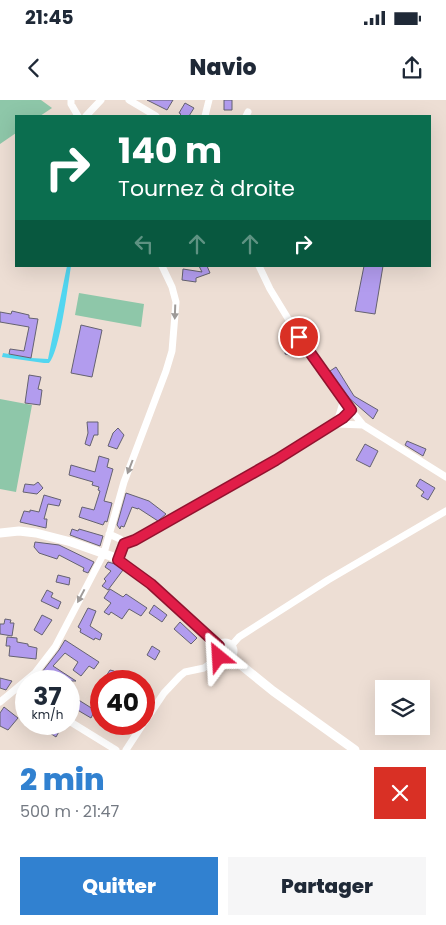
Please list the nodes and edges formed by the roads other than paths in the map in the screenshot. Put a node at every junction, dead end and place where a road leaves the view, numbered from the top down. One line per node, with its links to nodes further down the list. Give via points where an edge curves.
1 (71, 100): 5 (street)
2 (101, 100): 6 (street)
3 (129, 100): 7 (street)
4 (209, 100): 8 (street)
5 (77, 115)
6 (87, 115)
7 (154, 115)
8 (205, 115)
9 (162, 267): 18 (street, one-way to 18, via 176,302 172,351 124,482)
10 (259, 267): 11 (street, via 288,321)
11 (344, 399): 12 (street); 13 (street)
12 (351, 410): 13 (street); 14 (street)
13 (333, 424): 14 (street); 19 (street, via 260,469)
14 (364, 424): 15 (street)
15 (446, 477)
16 (446, 511): 23 (street, via 328,580 239,637)
17 (0, 533): 20 (street, via 36,533)
18 (109, 534): 19 (street); 20 (street)
19 (124, 544): 21 (street)
20 (104, 553): 21 (street); 26 (street, one-way to 26, via 55,647)
21 (118, 560): 22 (street, via 151,584)
22 (219, 646): 23 (street, via 223,643); 24 (street)
23 (231, 646): 25 (street)
24 (219, 657): 25 (street, via 226,660); 29 (street, via 204,668 185,672)
25 (231, 657): 34 (street)
26 (37, 670)
27 (15, 691): 28 (street)
28 (0, 702)
29 (155, 706)
30 (80, 728): 32 (street)
31 (135, 735): 33 (street)
32 (116, 750)
33 (126, 750)
34 (355, 750)

